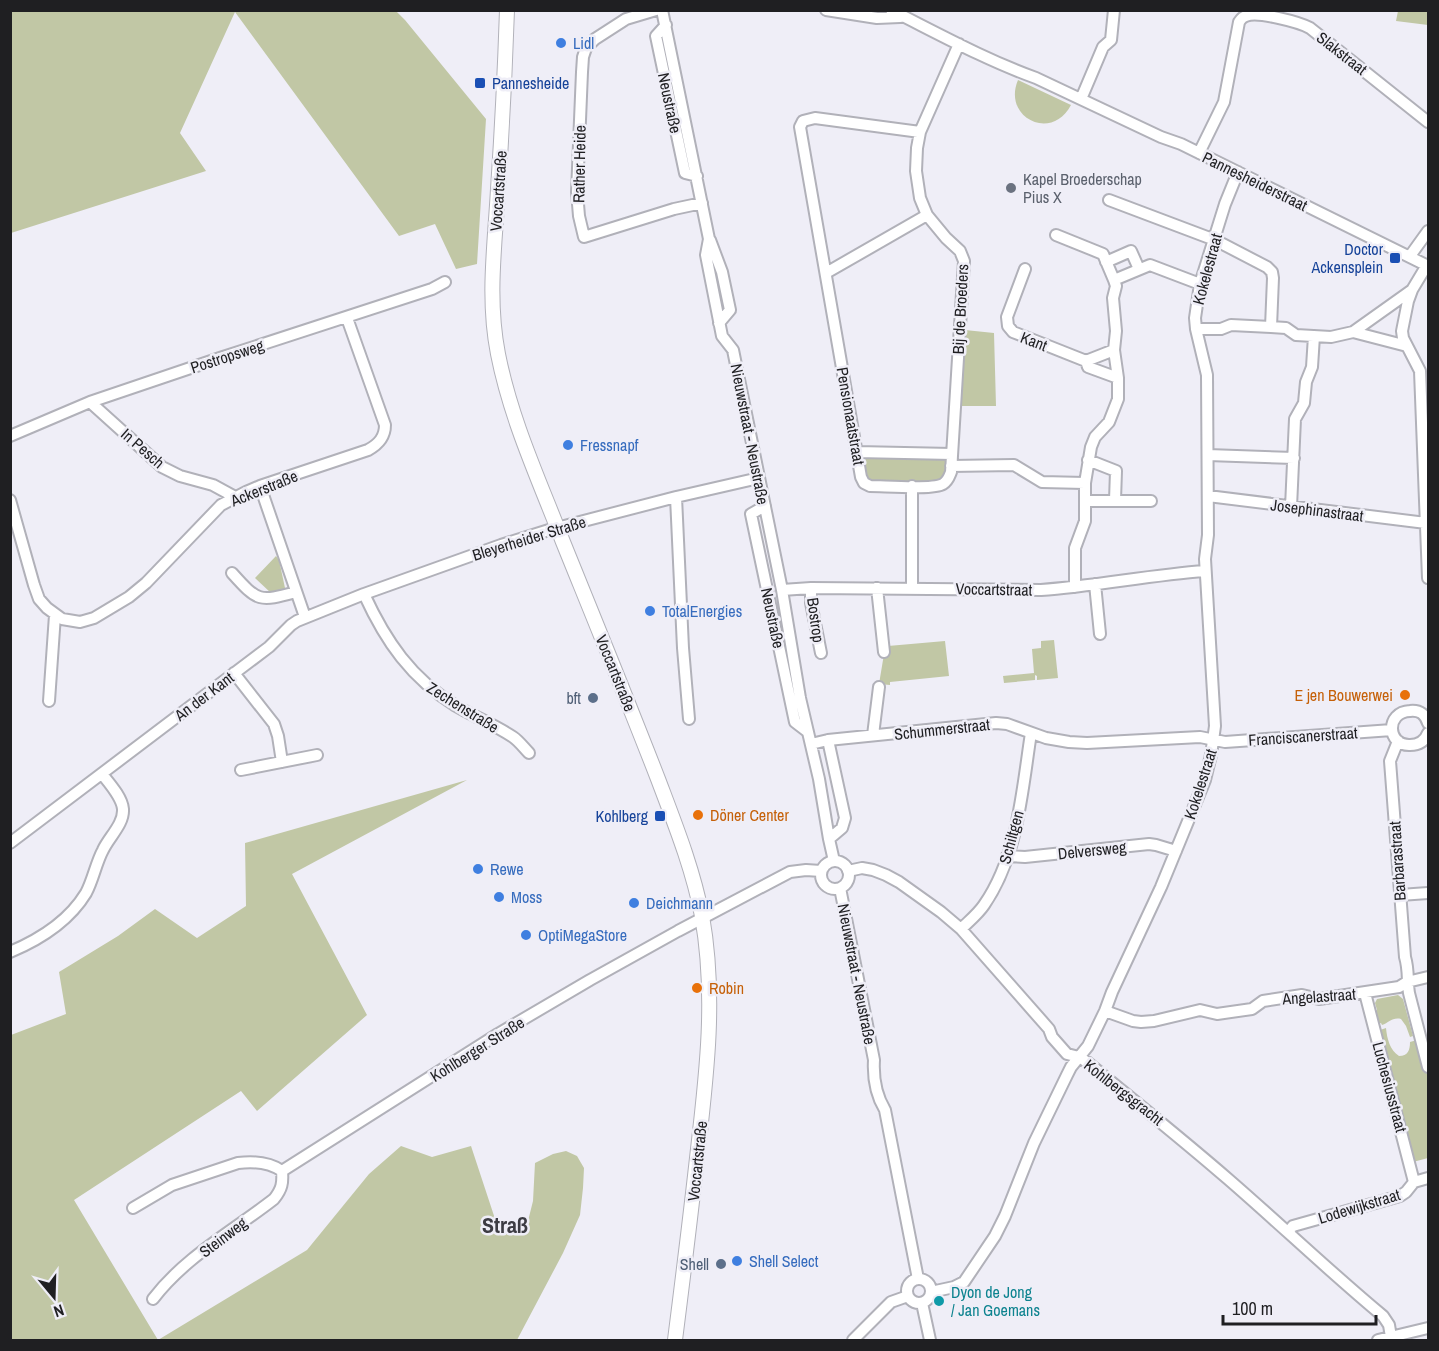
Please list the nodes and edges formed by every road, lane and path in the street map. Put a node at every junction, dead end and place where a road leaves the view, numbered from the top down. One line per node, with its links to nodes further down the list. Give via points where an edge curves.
1 (507, 10): 62 (main road, Voccartstraße, via 492,266 494,324 515,420)
2 (656, 10): 15 (street, Rather Heide, via 626,20 595,39 583,57 577,192 584,237)
3 (662, 10): 15 (street, Nieuwstraat - Neustraße)
4 (891, 10): 7 (street, Pannesheiderstraat)
5 (1114, 10): 9 (street, via 1111,40 1103,47)
6 (830, 11): 7 (street, via 877,18)
7 (903, 16): 8 (street, Pannesheiderstraat)
8 (959, 44): 9 (street, Pannesheiderstraat); 11 (street, Bij de Broeders)
9 (1081, 99): 12 (street, Pannesheiderstraat)
10 (1428, 122): 12 (street, Slakstraat, via 1310,28 1255,14 1239,22 1224,102)
11 (920, 132): 16 (street, Bij de Broeders, via 916,171); 25 (street, Pensionaatstraat, via 815,118 803,121 800,127)
12 (1199, 153): 13 (street, Pannesheiderstraat)
13 (1238, 172): 19 (street, Kokelestraat); 20 (street, Pannesheiderstraat)
14 (1109, 200): 19 (street)
15 (702, 202): 48 (street, Nieuwstraat - Neustraße, via 710,239 706,255 719,323 722,336 733,350)
16 (927, 215): 25 (street); 43 (street, Bij de Broeders, via 960,251 964,261)
17 (1428, 231): 20 (street)
18 (1056, 235): 21 (street, via 1103,254)
19 (1215, 240): 28 (street, Kokelestraat); 31 (street, via 1272,272)
20 (1410, 256): 22 (street, Pannesheiderstraat)
21 (1106, 262): 24 (street, via 1131,251); 26 (street)
22 (1428, 266): 29 (street)
23 (1024, 269): 37 (street, Kant, via 1007,317 1008,326 1013,332)
24 (1139, 269): 26 (street); 28 (street, via 1150,265)
25 (826, 273): 42 (street, Pensionaatstraat)
26 (1114, 280): 36 (street)
27 (445, 282): 30 (street, Postropsweg)
28 (1200, 284): 32 (street, Kokelestraat)
29 (1412, 290): 33 (street); 35 (street, via 1402,331)
30 (347, 318): 40 (street, Postropsweg); 50 (street, Ackerstraße, via 383,415 384,434 368,450)
31 (1271, 327): 32 (street, via 1231,325); 34 (street)
32 (1196, 329): 44 (street, Kokelestraat, via 1208,375)
33 (1353, 332): 34 (street); 35 (street)
34 (1314, 336): 45 (street, via 1304,403 1295,419)
35 (1407, 346): 38 (street)
36 (1114, 350): 37 (street); 39 (street)
37 (1086, 361): 39 (street, Kant, via 1088,367)
38 (1424, 370): 61 (street)
39 (1118, 378): 46 (street, via 1117,404 1109,422 1095,437)
40 (90, 402): 41 (street, Postropsweg); 53 (street, In Pesch, via 162,467)
41 (10, 436)
42 (857, 452): 43 (street); 51 (street, Pensionaatstraat, via 862,480 867,485)
43 (952, 454): 47 (street, Bij de Broeders)
44 (1208, 454): 45 (street); 52 (street, Kokelestraat)
45 (1294, 458): 60 (street)
46 (1088, 460): 49 (street); 56 (street, via 1116,471)
47 (951, 466): 49 (street, via 1014,465 1042,482); 51 (street, via 949,478 940,485)
48 (759, 478): 54 (street, Bleyerheider Straße); 59 (street, Nieuwstraat - Neustraße)
49 (1085, 483): 57 (street)
50 (260, 486): 53 (street, Ackerstraße); 72 (street)
51 (912, 486): 70 (street)
52 (1208, 496): 60 (street, Josephinastraat); 63 (street, Kokelestraat)
53 (235, 497): 74 (street, Ackerstraße, via 221,505 129,597 80,622)
54 (676, 497): 62 (street, Bleyerheider Straße); 83 (street)
55 (10, 500): 74 (street, via 39,598)
56 (1115, 500): 57 (street); 58 (street)
57 (1085, 501): 67 (street, via 1084,521 1075,548)
58 (1151, 501)
59 (765, 506): 71 (street, Nieuwstraat - Neustraße); 85 (street, Neustraße, via 751,514 795,722)
60 (1291, 507): 61 (street, Josephinastraat)
61 (1426, 523): 65 (street)
62 (557, 528): 73 (street, Bleyerheider Straße); 108 (main road, Voccartstraße, via 677,831)
63 (1205, 571): 66 (street, Voccartstraat); 90 (street, Kokelestraat)
64 (232, 573): 72 (street, via 262,598)
65 (1428, 578)
66 (1095, 584): 67 (street, Voccartstraat); 76 (street)
67 (1075, 587): 70 (street, Voccartstraat)
68 (811, 588): 69 (street, Voccartstraat); 71 (street, Voccartstraat); 78 (street, Bostrop)
69 (877, 588): 70 (street, Voccartstraat); 77 (street)
70 (912, 588)
71 (782, 590): 85 (street, Nieuwstraat - Neustraße)
72 (296, 592): 75 (street)
73 (364, 594): 75 (street, Bleyerheider Straße); 93 (street, Zechenstraße, via 392,646 420,679 440,695 515,738)
74 (55, 615): 81 (street)
75 (305, 617): 79 (street, An der Kant)
76 (1100, 633)
77 (884, 652)
78 (820, 653)
79 (234, 673): 95 (street, via 274,724); 97 (street, An der Kant)
80 (879, 687): 88 (street)
81 (49, 701)
82 (1427, 716): 84 (street, via 1414,711 1400,713)
83 (689, 719)
84 (1392, 730): 90 (street, Franciscanerstraat); 91 (street)
85 (808, 732): 92 (street, Nieuwstraat - Neustraße)
86 (1031, 733): 88 (street, Schummerstraat, via 996,723); 90 (street, Schummerstraat, via 1087,743 1200,737); 101 (street, Schiltgen)
87 (1428, 733): 91 (street, via 1418,744 1408,746)
88 (873, 735): 89 (street, Schummerstraat)
89 (828, 740): 92 (street, Schummerstraat); 98 (street, via 845,819 842,828)
90 (1214, 741): 100 (street, Kokelestraat, via 1205,780)
91 (1398, 741): 107 (street, Barbarastraat, via 1390,761)
92 (811, 744): 98 (street, Nieuwstraat - Neustraße)
93 (529, 753)
94 (317, 755): 95 (street)
95 (282, 762): 96 (street)
96 (241, 770)
97 (102, 774): 99 (street, An der Kant); 110 (street, via 123,809 122,819 103,850 87,891 56,926)
98 (829, 839): 102 (street, Nieuwstraat - Neustraße)
99 (10, 843)
100 (1176, 851): 101 (street, Delversweg, via 1149,844 1031,857); 114 (street, Kokelestraat)
101 (1007, 856): 109 (street, Schiltgen, via 983,907)
102 (834, 861): 103 (street); 104 (street, via 842,863)
103 (821, 871): 105 (street, via 824,885); 108 (street, Kohlberger Straße, via 790,872)
104 (848, 871): 105 (street, via 848,881); 109 (street, Kohlbergsgracht, via 862,868 886,875)
105 (840, 888): 122 (street, Nieuwstraat - Neustraße, via 876,1087 885,1110)
106 (1428, 893): 107 (street)
107 (1400, 895): 112 (street, Barbarastraat)
108 (702, 919): 117 (street, Kohlberger Straße, via 498,1034); 129 (main road, Voccartstraße, via 709,994 708,1051)
109 (962, 929): 115 (street, Kohlbergsgracht, via 1067,1054)
110 (10, 952)
111 (1428, 976): 112 (street, Angelastraat)
112 (1407, 982): 113 (street, Angelastraat); 116 (street)
113 (1365, 993): 114 (street, Angelastraat, via 1319,999 1302,995 1263,1001 1252,1009 1217,1014 1200,1010 1141,1022); 119 (street, Luchesiusstraat)
114 (1105, 1011): 115 (street, Kokelestraat)
115 (1079, 1057): 121 (street, Kohlbergsgracht); 123 (street, Kokelestraat, via 1034,1143 995,1236 964,1282)
116 (1428, 1066)
117 (282, 1171): 120 (street, via 258,1162 238,1163 172,1185); 125 (street, Steinweg, via 283,1183 274,1199 172,1276)
118 (1428, 1178): 119 (street, Lodewijkstraat)
119 (1414, 1182): 121 (street, Lodewijkstraat, via 1400,1196 1293,1226)
120 (133, 1208)
121 (1288, 1232): 128 (street, Kohlbergsgracht, via 1383,1316)
122 (918, 1279): 123 (street, via 928,1283); 124 (street, via 909,1284)
123 (931, 1292): 126 (street)
124 (908, 1296): 126 (street); 130 (street, via 891,1302)
125 (153, 1299)
126 (922, 1303): 131 (street)
127 (1428, 1328): 128 (street)
128 (1391, 1337): 132 (street)
129 (675, 1341)
130 (853, 1341)
131 (930, 1341)
132 (1378, 1341)

